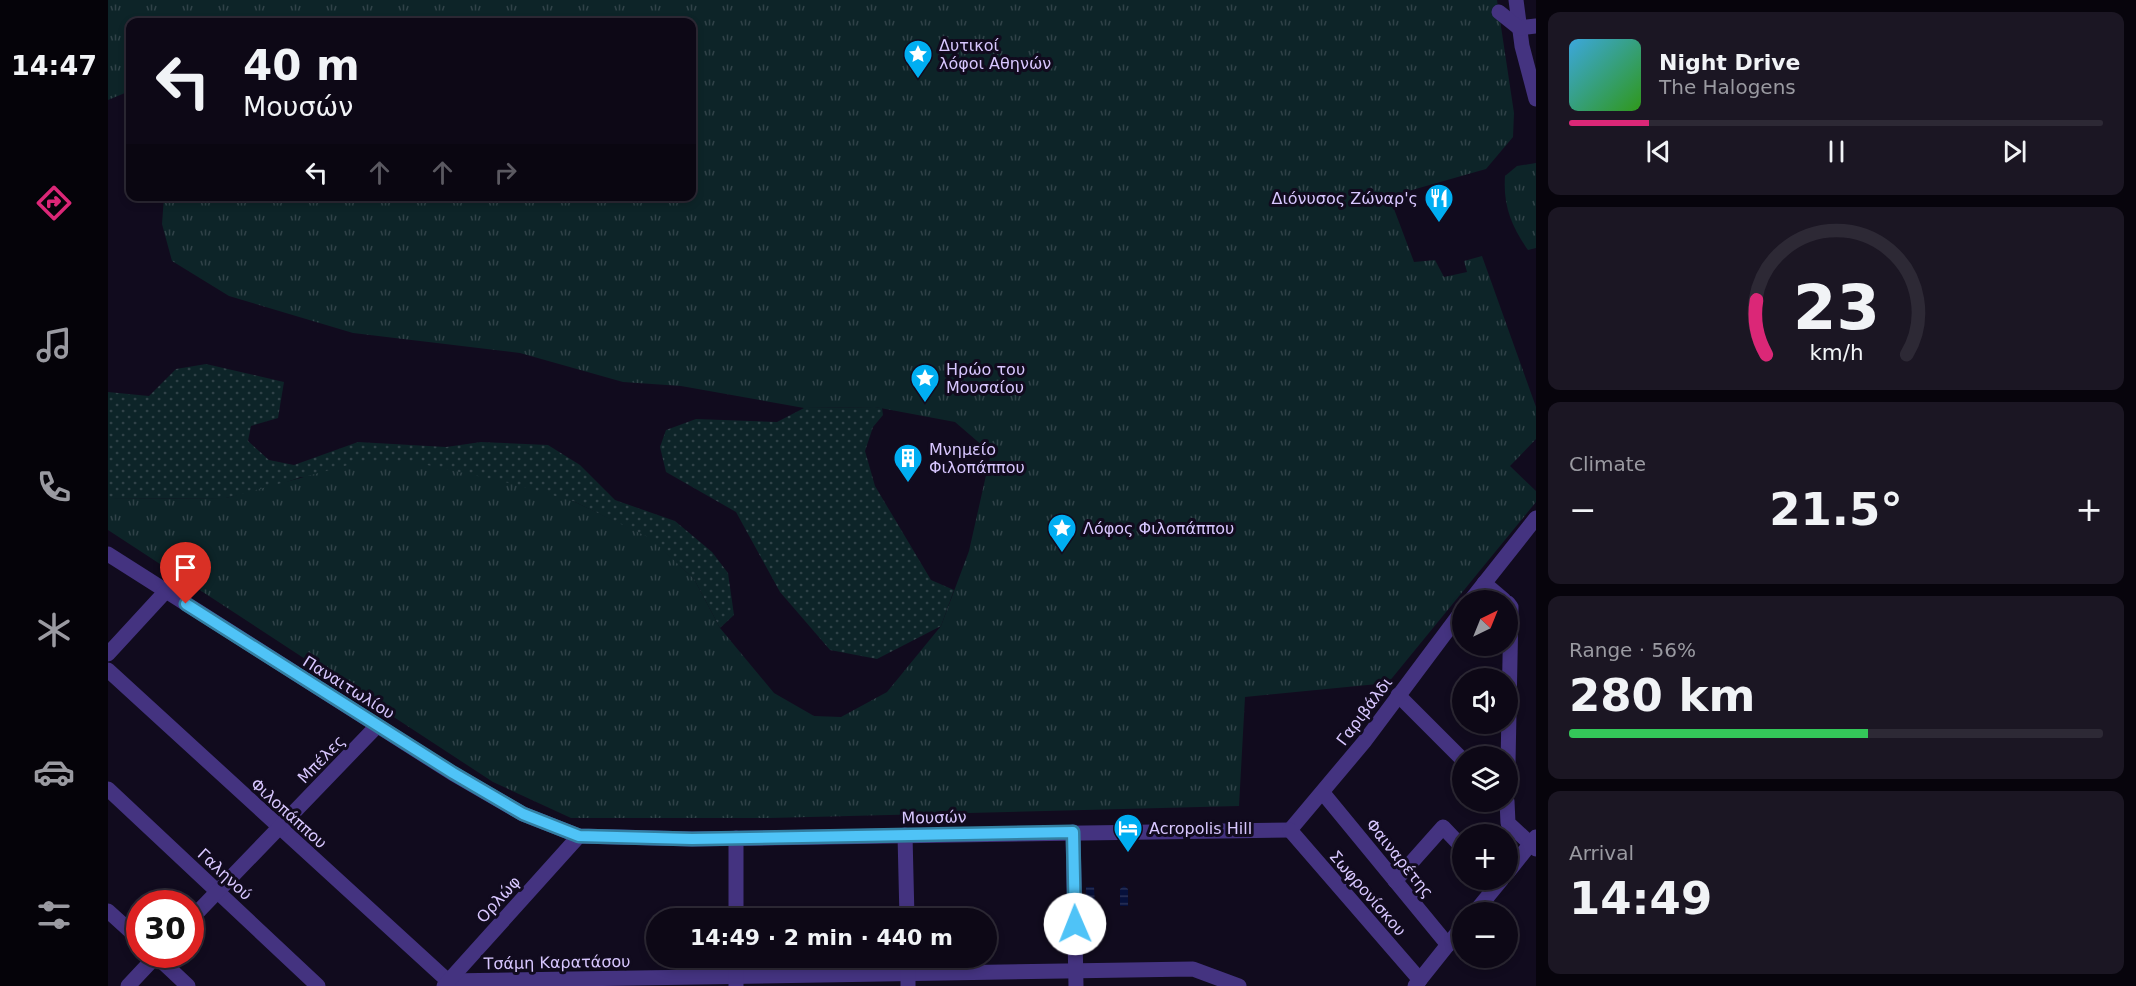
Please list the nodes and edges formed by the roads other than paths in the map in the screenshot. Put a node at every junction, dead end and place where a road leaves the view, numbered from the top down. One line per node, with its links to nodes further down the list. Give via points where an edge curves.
1 (1516, 0): 4 (street)
2 (1499, 12): 4 (street)
3 (1536, 26): 4 (street)
4 (1520, 28): 5 (street)
5 (1522, 46): 6 (street); 7 (street)
6 (1536, 58)
7 (1536, 99)
8 (1536, 519): 10 (street)
9 (108, 554): 13 (street, Παναιτωλίου)
10 (1484, 584): 11 (street); 12 (street)
11 (1479, 590)
12 (1492, 590)
13 (166, 591): 15 (street); 19 (street, Παναιτωλίου)
14 (1452, 624): 18 (street, Γαριβάλδι)
15 (108, 654)
16 (1508, 656): 20 (street)
17 (108, 670): 25 (street, Φιλοπάππου)
18 (1398, 695): 21 (street); 23 (street, Γαριβάλδι)
19 (377, 726): 25 (street, Μπέλες); 28 (street, Παναιτωλίου, via 523,814)
20 (1508, 746)
21 (1452, 749)
22 (108, 789): 35 (street, Γαληνού)
23 (1323, 793): 26 (street, Γαριβάλδι); 34 (street, Φαιναρέτης)
24 (1507, 812): 32 (street, via 1508,823)
25 (279, 829): 35 (street, Μπέλες); 53 (street, Φιλοπάππου)
26 (1290, 830): 27 (street, Μουσών); 52 (street, Σωφρονίσκου)
27 (1073, 832): 29 (street, Μουσών); 45 (street)
28 (579, 836): 31 (street, Μουσών); 53 (street, Ορλώφ)
29 (905, 836): 31 (street, Μουσών); 38 (street)
30 (1452, 836): 34 (street, via 1443,827)
31 (736, 838): 37 (street)
32 (1534, 843): 33 (street)
33 (1518, 859)
34 (1395, 881): 42 (street, Φαιναρέτης)
35 (218, 892): 36 (street, Μπέλες); 56 (street, Γαληνού)
36 (204, 906)
37 (736, 908)
38 (907, 908)
39 (108, 911): 40 (street)
40 (126, 927)
41 (1452, 940): 42 (street)
42 (1448, 945): 52 (street)
43 (144, 968): 54 (street)
44 (169, 968): 55 (street)
45 (1076, 970): 46 (street, Τσάμη Καρατάσου); 47 (street, Τσάμη Καρατάσου); 57 (street)
46 (1160, 970): 58 (street); 59 (street, Τσάμη Καρατάσου, via 1193,969)
47 (908, 979): 48 (street, Τσάμη Καρατάσου)
48 (867, 980): 50 (street, Τσάμη Καρατάσου)
49 (691, 982): 50 (street, Τσάμη Καρατάσου); 51 (street, Τσάμη Καρατάσου)
50 (736, 982)
51 (562, 983): 53 (street, Τσάμη Καρατάσου)
52 (1417, 983)
53 (446, 984)
54 (128, 986)
55 (188, 986)
56 (318, 986)
57 (1076, 986)
58 (1160, 986)
59 (1239, 986)

